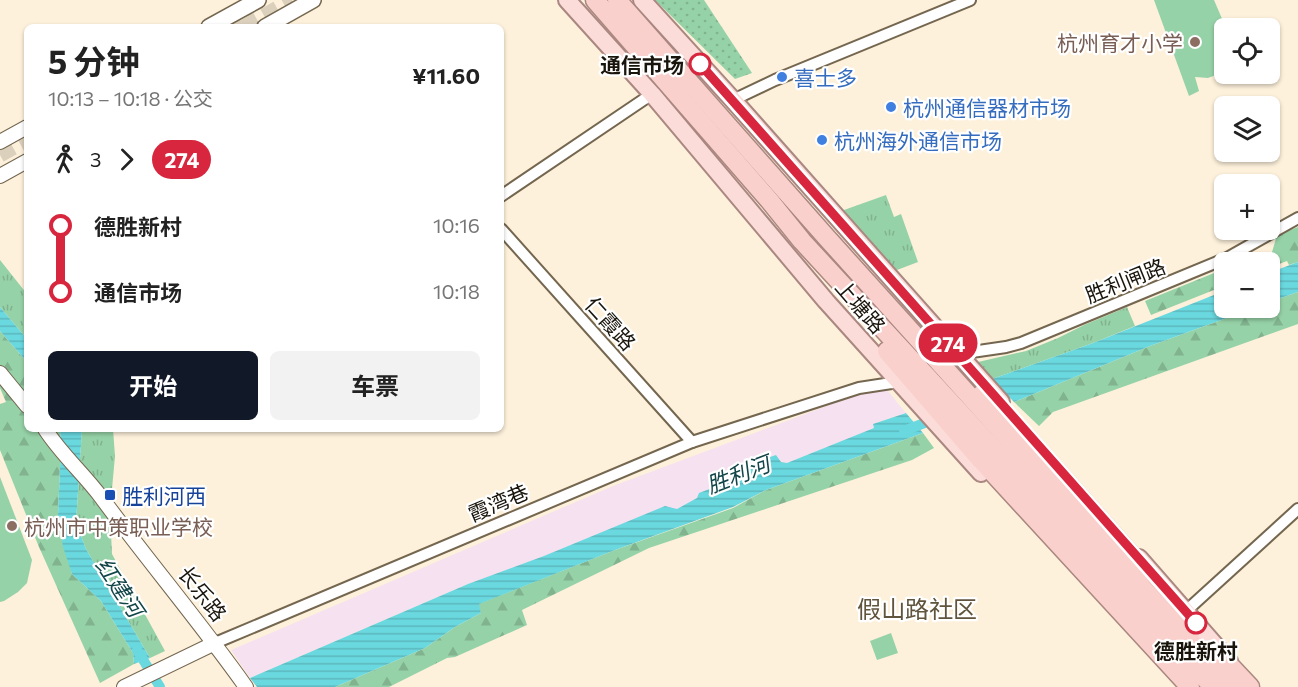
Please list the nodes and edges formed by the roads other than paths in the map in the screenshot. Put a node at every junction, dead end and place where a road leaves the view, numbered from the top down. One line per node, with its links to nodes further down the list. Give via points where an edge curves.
1 (258, 0): 8 (main road)
2 (313, 0): 9 (main road)
3 (567, 0): 10 (main road, 上塘路)
4 (595, 0): 20 (highway)
5 (617, 0): 19 (highway)
6 (642, 0): 11 (main road, 上塘路)
7 (970, 0): 11 (street)
8 (214, 24)
9 (270, 24)
10 (652, 94): 16 (street); 23 (main road, 上塘路)
11 (733, 100): 21 (main road, 上塘路)
12 (24, 129): 13 (street)
13 (0, 142)
14 (24, 162): 15 (street)
15 (0, 176)
16 (504, 194)
17 (1298, 218): 21 (street, 胜利闸路, via 1227,258 1031,339)
18 (504, 232): 26 (street, 仁霞路)
19 (827, 238): 35 (highway); 36 (highway, via 881,287 965,378 1017,427)
20 (802, 241): 33 (highway, via 842,299 981,459); 34 (highway)
21 (958, 354): 28 (main road, 上塘路)
22 (0, 373): 24 (street)
23 (898, 382): 26 (street, 霞湾巷, via 859,388); 32 (main road, 上塘路)
24 (24, 402)
25 (49, 434): 29 (street, 长乐路)
26 (692, 442): 29 (street, 霞湾巷)
27 (1298, 509): 28 (street)
28 (1186, 611): 36 (main road, 上塘路)
29 (215, 643): 30 (street, 霞湾巷); 31 (street, 长乐路)
30 (124, 687)
31 (246, 687)
32 (1179, 687)
33 (1190, 687)
34 (1213, 687)
35 (1232, 687)
36 (1251, 687)

